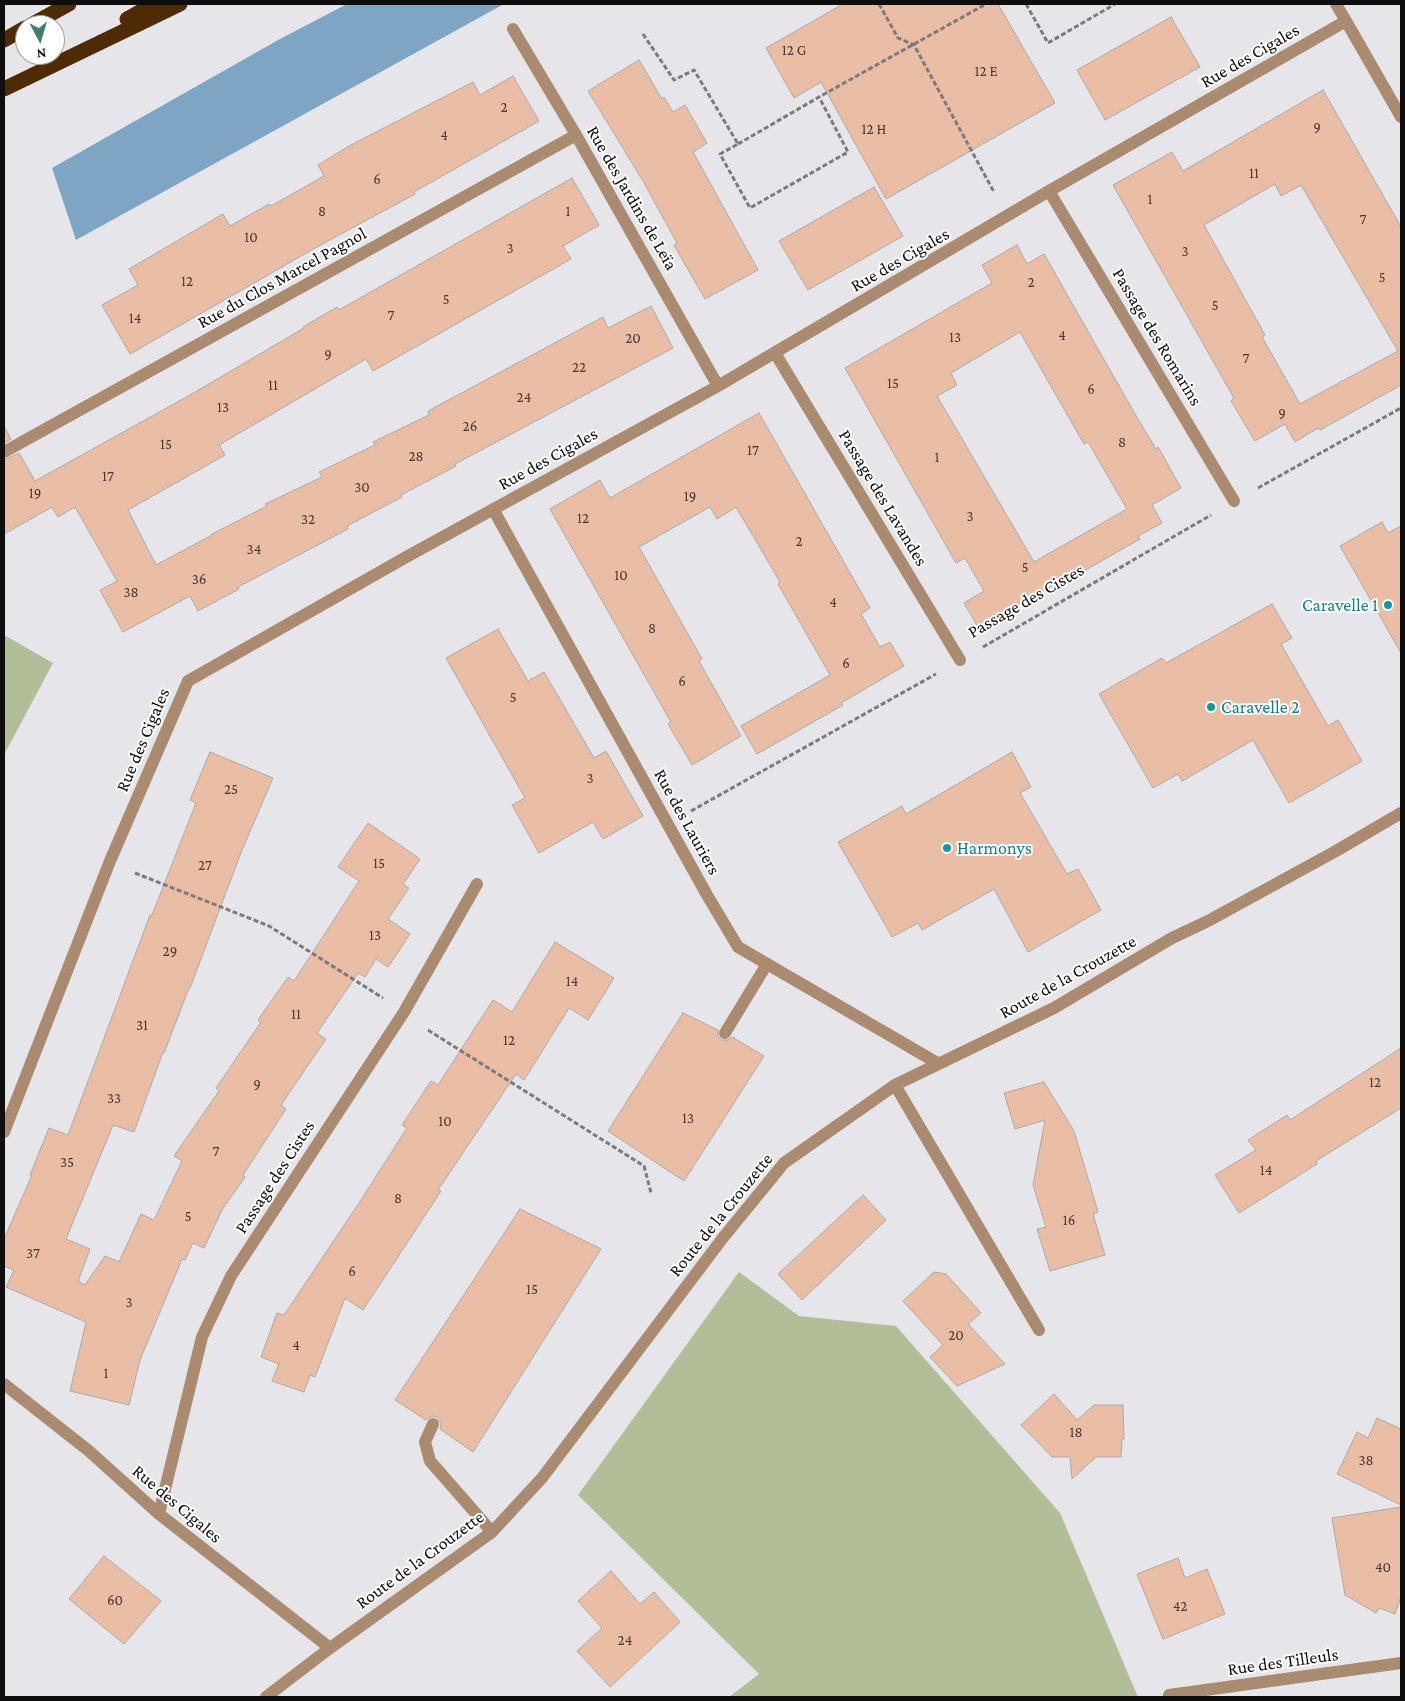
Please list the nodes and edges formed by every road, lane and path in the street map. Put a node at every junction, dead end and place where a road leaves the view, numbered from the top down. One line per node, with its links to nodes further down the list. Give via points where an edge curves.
1 (69, 4): 9 (highway)
2 (154, 4): 16 (highway)
3 (180, 4): 16 (highway)
4 (879, 4): 15 (path, via 898,38)
5 (986, 4): 15 (path)
6 (1026, 4): 7 (path, via 1048,43)
7 (1115, 4)
8 (1336, 4): 10 (street)
9 (49, 15)
10 (1346, 21): 18 (street); 21 (street, Rue des Cigales)
11 (513, 29): 19 (street, Rue des Jardins de Leïa)
12 (15, 34): 14 (highway)
13 (643, 34): 20 (path, via 674,80 694,70)
14 (4, 40)
15 (914, 45): 17 (path); 22 (path)
16 (4, 89)
17 (819, 97): 20 (path); 20 (path, via 848,152 750,208 720,154)
18 (1401, 118)
19 (576, 135): 24 (street, Rue des Jardins de Leïa); 26 (street, Rue du Clos Marcel Pagnol)
20 (738, 144)
21 (1049, 191): 22 (street, Rue des Cigales); 27 (street, Passage des Romarins)
22 (1008, 217): 23 (street, Rue des Cigales)
23 (775, 353): 24 (street, Rue des Cigales); 29 (street, Passage des Lavandes)
24 (718, 386): 28 (street, Rue des Cigales)
25 (1401, 408): 27 (path, Passage des Cistes)
26 (4, 452)
27 (1234, 501): 29 (path, Passage des Cistes)
28 (492, 509): 31 (street, Rue des Lauriers); 40 (street, Rue des Cigales, via 188,680 110,861)
29 (960, 660): 31 (path, Passage des Cistes)
30 (1401, 813): 38 (street, Route de la Crouzette, via 1172,938 1054,1008)
31 (668, 824): 34 (street, Rue des Lauriers, via 738,947)
32 (133, 873): 35 (path, via 269,926)
33 (477, 884): 45 (street, Passage des Cistes, via 404,1012 230,1276 202,1337)
34 (767, 964): 37 (street); 38 (street, Rue des Lauriers)
35 (387, 1001)
36 (428, 1030): 41 (path, via 644,1166)
37 (725, 1033)
38 (940, 1064): 39 (street, Route de la Crouzette)
39 (895, 1085): 42 (street); 46 (street, Route de la Crouzette, via 784,1162 542,1478)
40 (4, 1132)
41 (651, 1194)
42 (1039, 1330)
43 (4, 1384): 45 (street, Rue des Cigales, via 89,1451)
44 (433, 1424): 46 (street, via 425,1442 430,1461)
45 (159, 1514): 47 (street, Rue des Cigales)
46 (492, 1532): 47 (street, Route de la Crouzette)
47 (330, 1648): 50 (street, Route de la Crouzette)
48 (1401, 1663): 49 (street, Rue des Tilleuls)
49 (1169, 1695)
50 (266, 1697)

